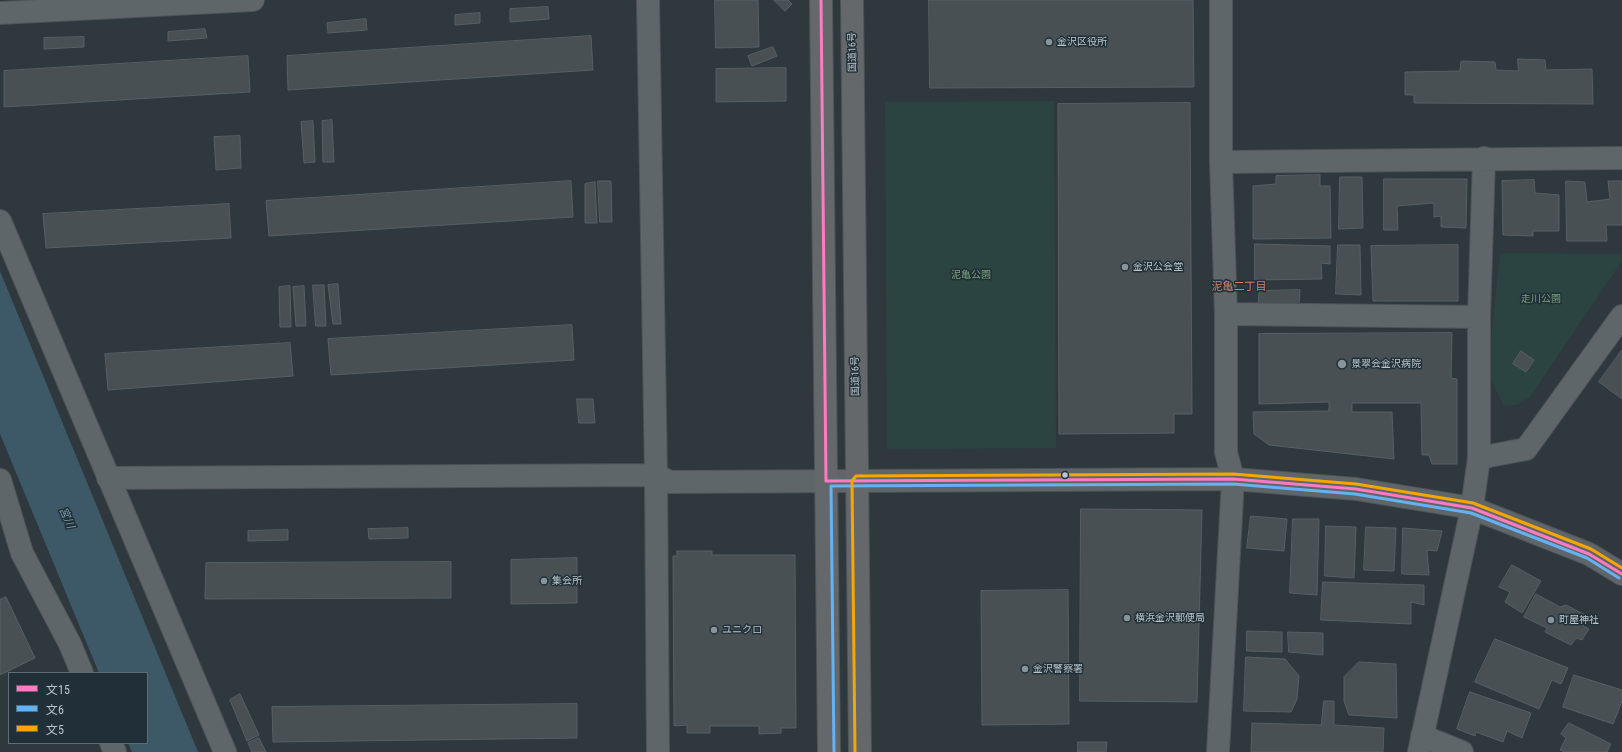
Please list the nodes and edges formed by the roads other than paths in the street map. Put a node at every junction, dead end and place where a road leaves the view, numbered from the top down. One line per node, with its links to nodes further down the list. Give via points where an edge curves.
1 (253, 0): 6 (street)
2 (648, 0): 15 (street)
3 (821, 0): 19 (highway)
4 (852, 0): 20 (highway, 国道16号)
5 (1220, 0): 9 (street)
6 (0, 13)
7 (1484, 158): 8 (street); 9 (street); 13 (street)
8 (1622, 158)
9 (1221, 162): 11 (street)
10 (0, 221): 16 (street)
11 (1226, 314): 13 (street); 17 (street, via 1226,452)
12 (1622, 316): 14 (street, via 1526,449)
13 (1479, 317): 14 (street)
14 (1479, 458): 21 (street)
15 (656, 475): 16 (street); 19 (street, via 670,482); 26 (street)
16 (108, 478): 25 (street)
17 (1233, 479): 20 (street); 21 (street, via 1356,488); 29 (street)
18 (0, 480): 23 (street, via 22,553 70,644)
19 (826, 481): 20 (street); 27 (highway)
20 (857, 481): 28 (highway, 国道16号)
21 (1472, 508): 22 (street, via 1589,554); 24 (street)
22 (1622, 574)
23 (82, 672)
24 (1421, 744): 30 (street)
25 (225, 752)
26 (658, 752)
27 (829, 752)
28 (860, 752)
29 (1218, 752)
30 (1462, 752)

